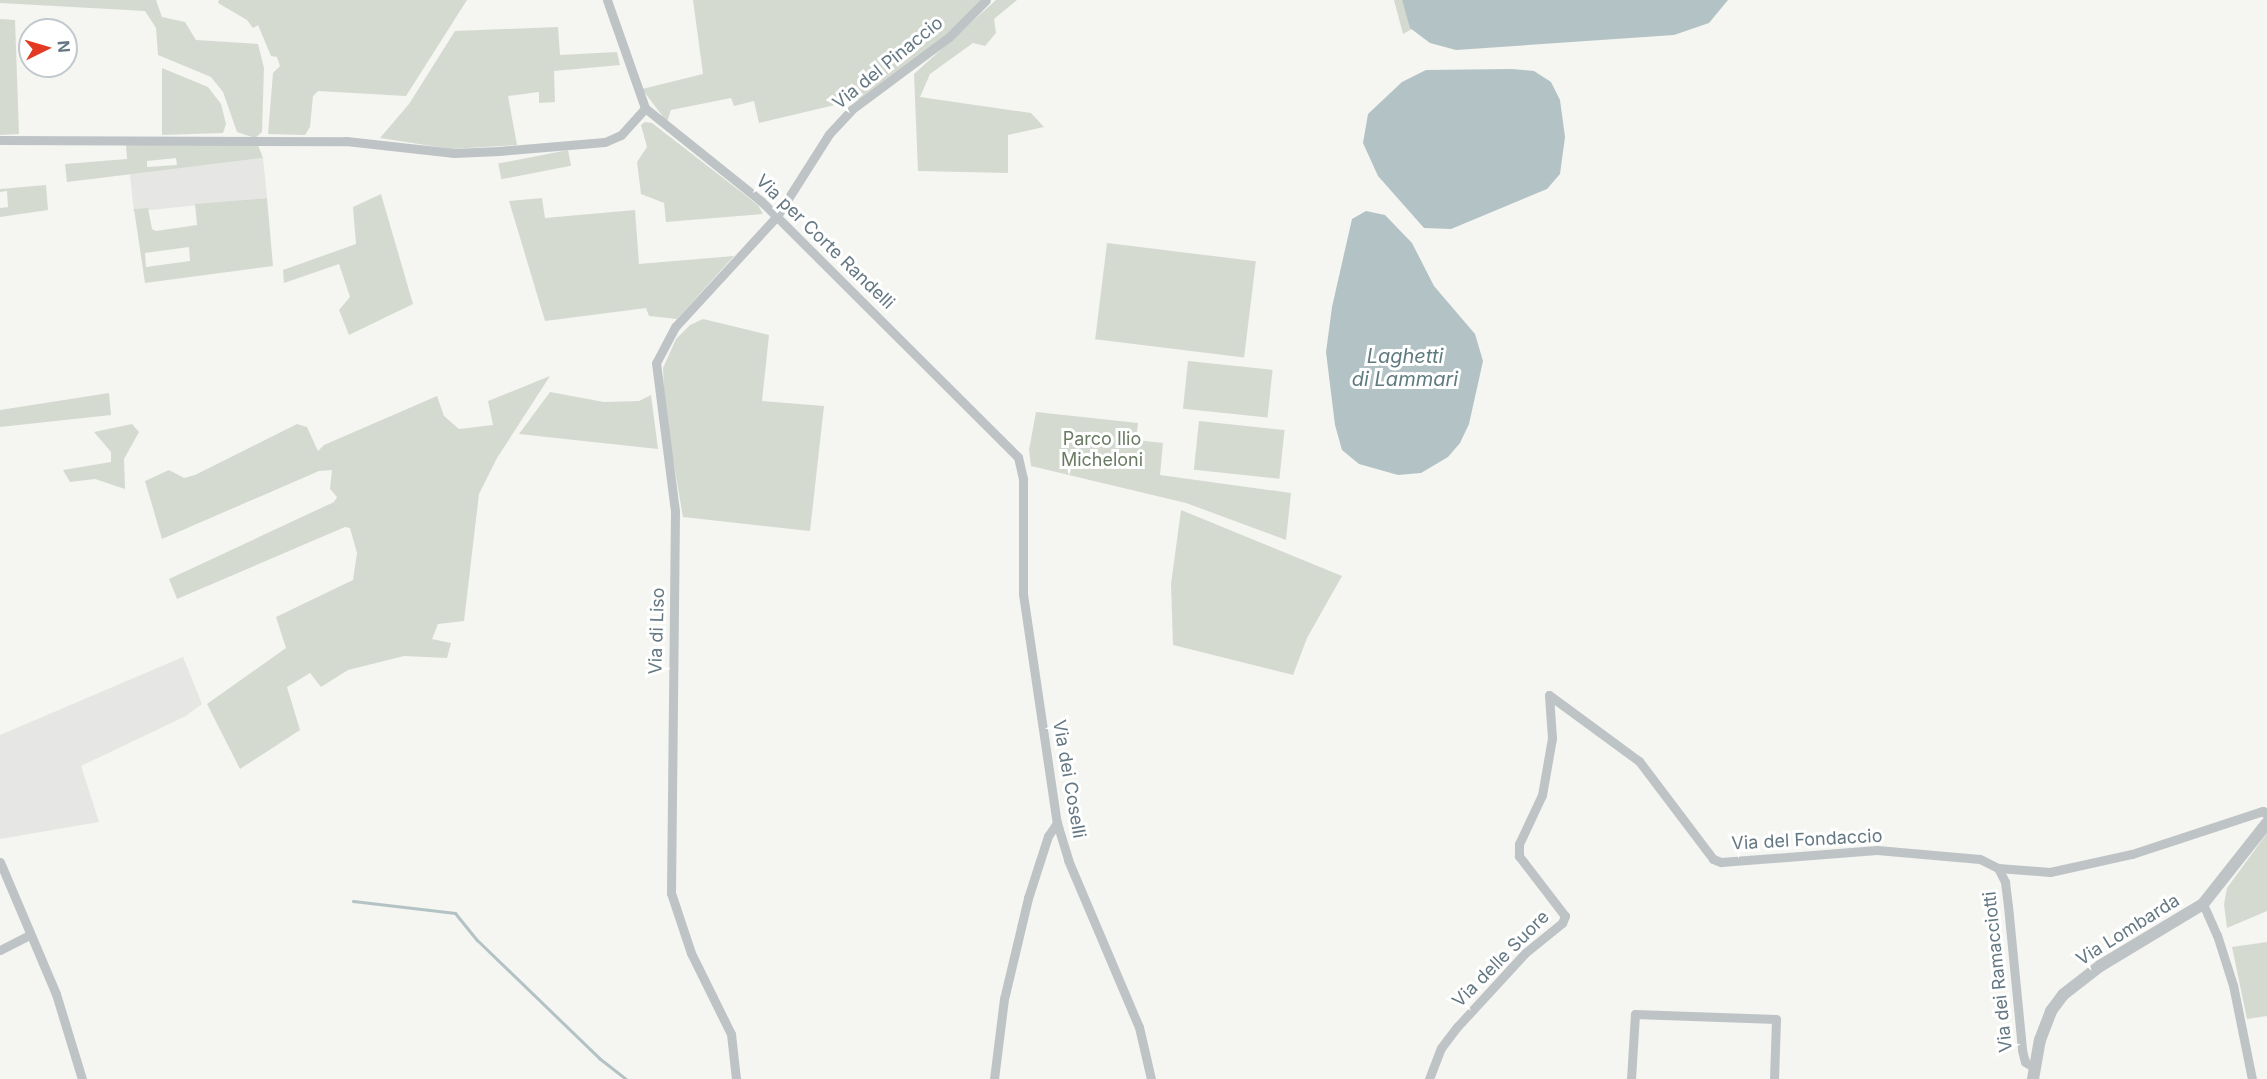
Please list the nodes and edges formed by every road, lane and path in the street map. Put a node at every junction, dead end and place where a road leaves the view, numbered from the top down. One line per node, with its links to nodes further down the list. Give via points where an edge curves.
1 (606, 0): 3 (street)
2 (986, 0): 5 (street, Via del Pinaccio, via 949,37 851,110 829,134)
3 (645, 108): 4 (street, via 621,135 605,142 476,152 346,141); 5 (street, Via per Corte Randelli)
4 (0, 140)
5 (777, 216): 6 (street, Via per Corte Randelli, via 1012,448); 17 (street, Via di Liso, via 675,327 656,363 675,511 671,893 691,953 731,1034)
6 (1022, 470): 9 (street, Via dei Coselli, via 1023,594)
7 (1550, 695): 11 (street, Via del Fondaccio, via 1639,761 1713,859 1721,862 1853,850 1980,858); 20 (street, Via delle Suore, via 1552,738 1542,795 1519,844 1519,856 1565,916 1563,923 1525,953 1457,1027 1441,1048)
8 (2266, 816): 11 (street, Via del Fondaccio, via 2132,854 2050,872); 12 (street, Via Lombarda)
9 (1057, 823): 18 (street, via 1047,836 1028,898 1004,999); 19 (street, Via dei Coselli, via 1068,860 1131,1007)
10 (0, 862): 13 (street)
11 (1998, 868): 15 (street, Via dei Ramacciotti, via 2007,898 2022,1050)
12 (2203, 904): 15 (street, Via Lombarda, via 2100,966 2064,994 2051,1011); 23 (street, via 2233,985)
13 (28, 935): 14 (street); 16 (street, via 56,994)
14 (0, 950)
15 (2034, 1073)
16 (82, 1079)
17 (736, 1079)
18 (994, 1079)
19 (1151, 1079)
20 (1428, 1079)
21 (1631, 1079): 22 (street, via 1635,1014 1776,1019)
22 (1774, 1079)
23 (2252, 1079)

